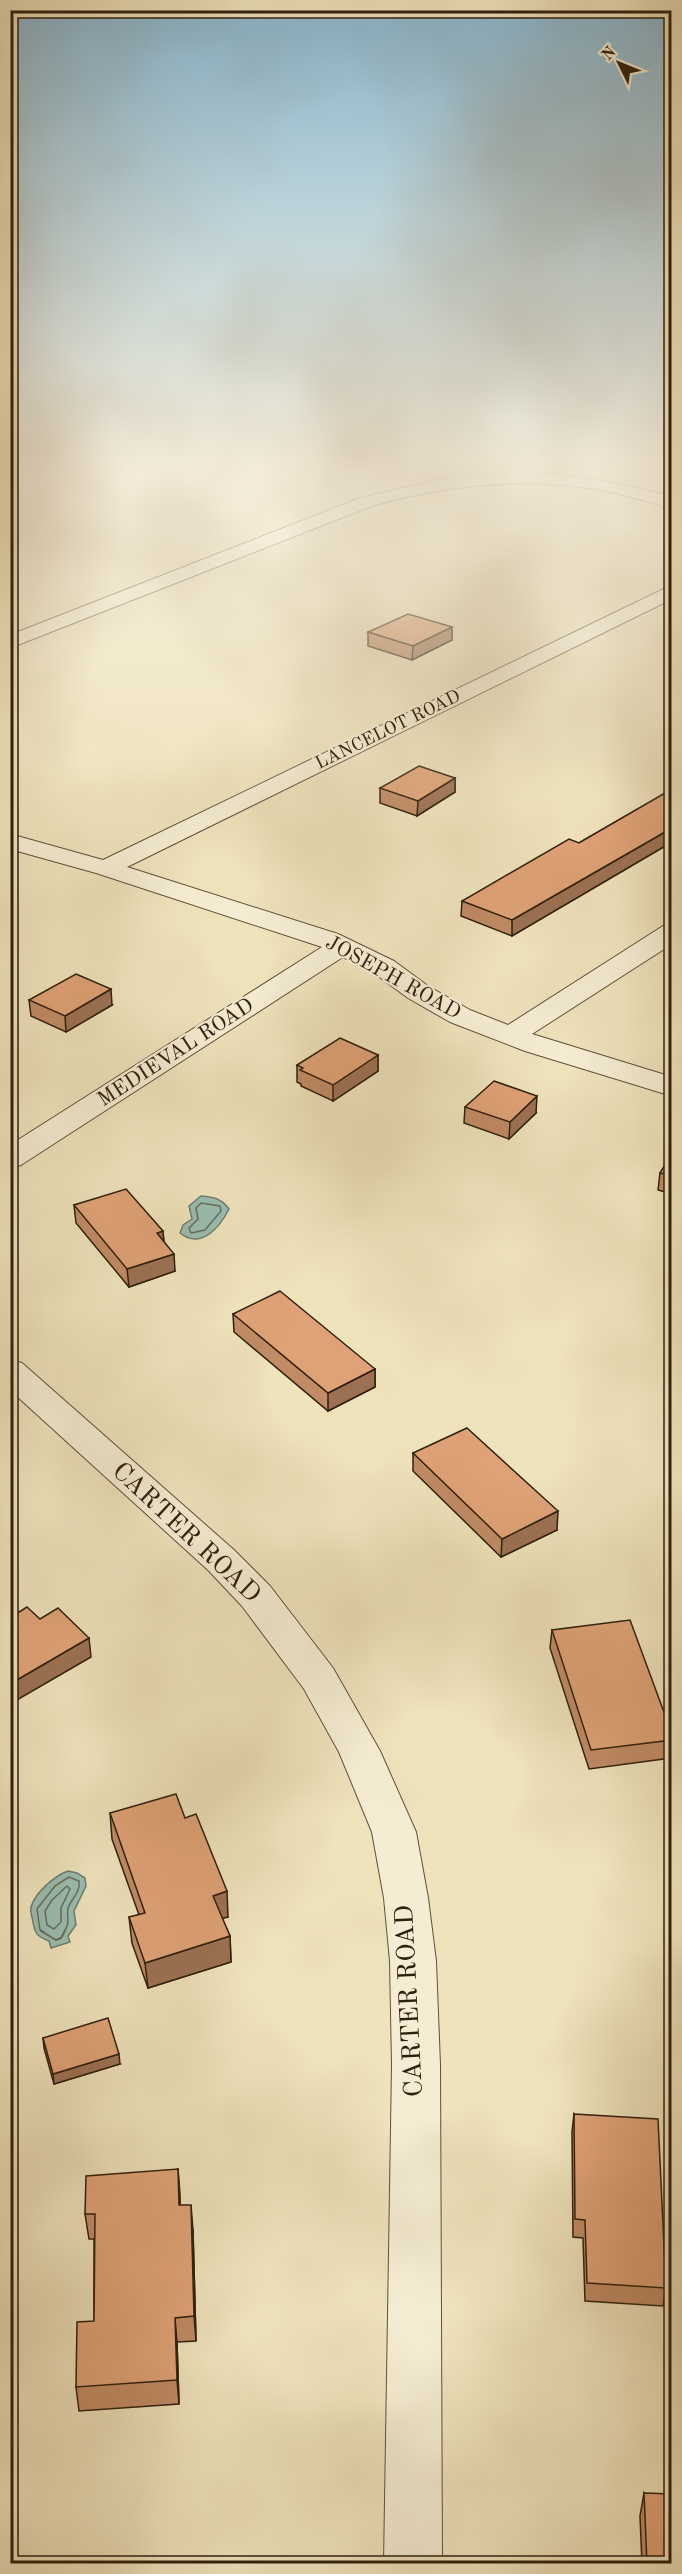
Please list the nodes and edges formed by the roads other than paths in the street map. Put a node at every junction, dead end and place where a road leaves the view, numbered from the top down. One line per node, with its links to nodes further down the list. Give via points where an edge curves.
1 (160, 583): 3 (street)
2 (672, 591): 5 (street, LANCELOT ROAD)
3 (10, 642)
4 (10, 841): 5 (street, JOSEPH ROAD)
5 (105, 868): 7 (street, JOSEPH ROAD, via 288,925)
6 (672, 932): 8 (street)
7 (342, 946): 8 (street, JOSEPH ROAD, via 384,967 460,1016); 10 (street, MEDIEVAL ROAD)
8 (510, 1036): 9 (street, JOSEPH ROAD)
9 (672, 1087)
10 (10, 1159)
11 (10, 1371): 12 (street, CARTER ROAD, via 256,1596 320,1679 359,1751 394,1832 413,1961)
12 (413, 2564)

